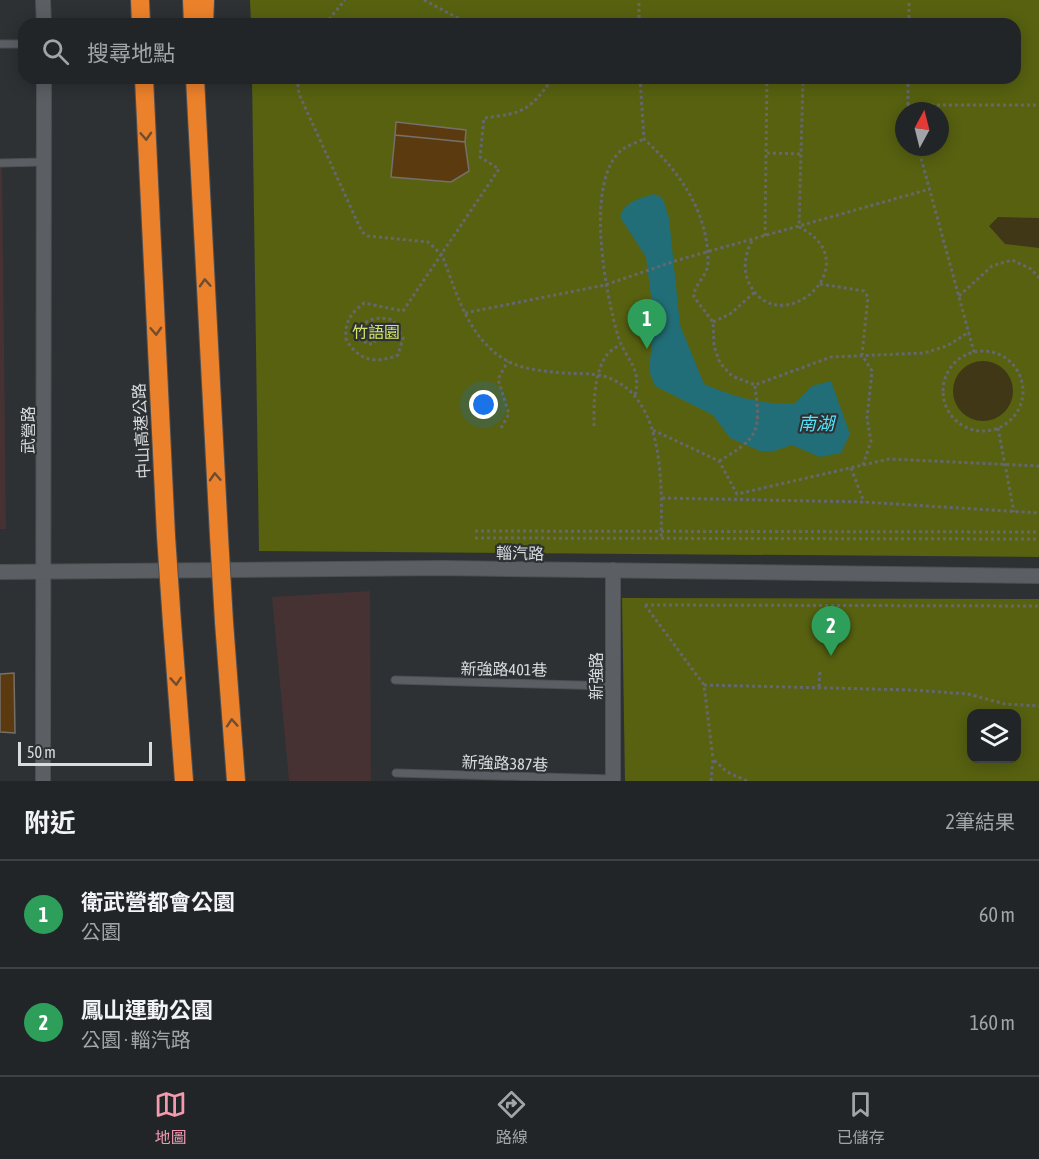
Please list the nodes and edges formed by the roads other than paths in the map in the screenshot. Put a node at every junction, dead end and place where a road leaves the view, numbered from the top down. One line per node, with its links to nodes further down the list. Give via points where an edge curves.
1 (43, 0): 5 (street)
2 (140, 0): 6 (highway)
3 (192, 0): 7 (highway)
4 (205, 0): 8 (highway)
5 (44, 18)
6 (141, 18)
7 (193, 18)
8 (204, 18)
9 (0, 44): 10 (lane)
10 (18, 44)
11 (44, 84): 15 (street, 武營路)
12 (144, 84): 27 (highway, 中山高速公路, one-way to 27, bridge, via 166,536)
13 (195, 84): 17 (highway)
14 (202, 84): 17 (highway)
15 (44, 162): 16 (lane); 20 (street, 武營路)
16 (0, 163)
17 (199, 171): 28 (highway, one-way to 17, bridge)
18 (612, 570): 20 (street, 輜汽路); 21 (street, 輜汽路); 23 (street, 新強路)
19 (0, 572): 20 (street, 輜汽路)
20 (44, 572): 26 (street, 武營路)
21 (1039, 576)
22 (395, 680): 23 (lane, 新強路401巷)
23 (612, 686): 25 (street, 新強路)
24 (396, 773): 25 (lane, 新強路387巷)
25 (613, 780)
26 (43, 781)
27 (184, 781)
28 (236, 781)

